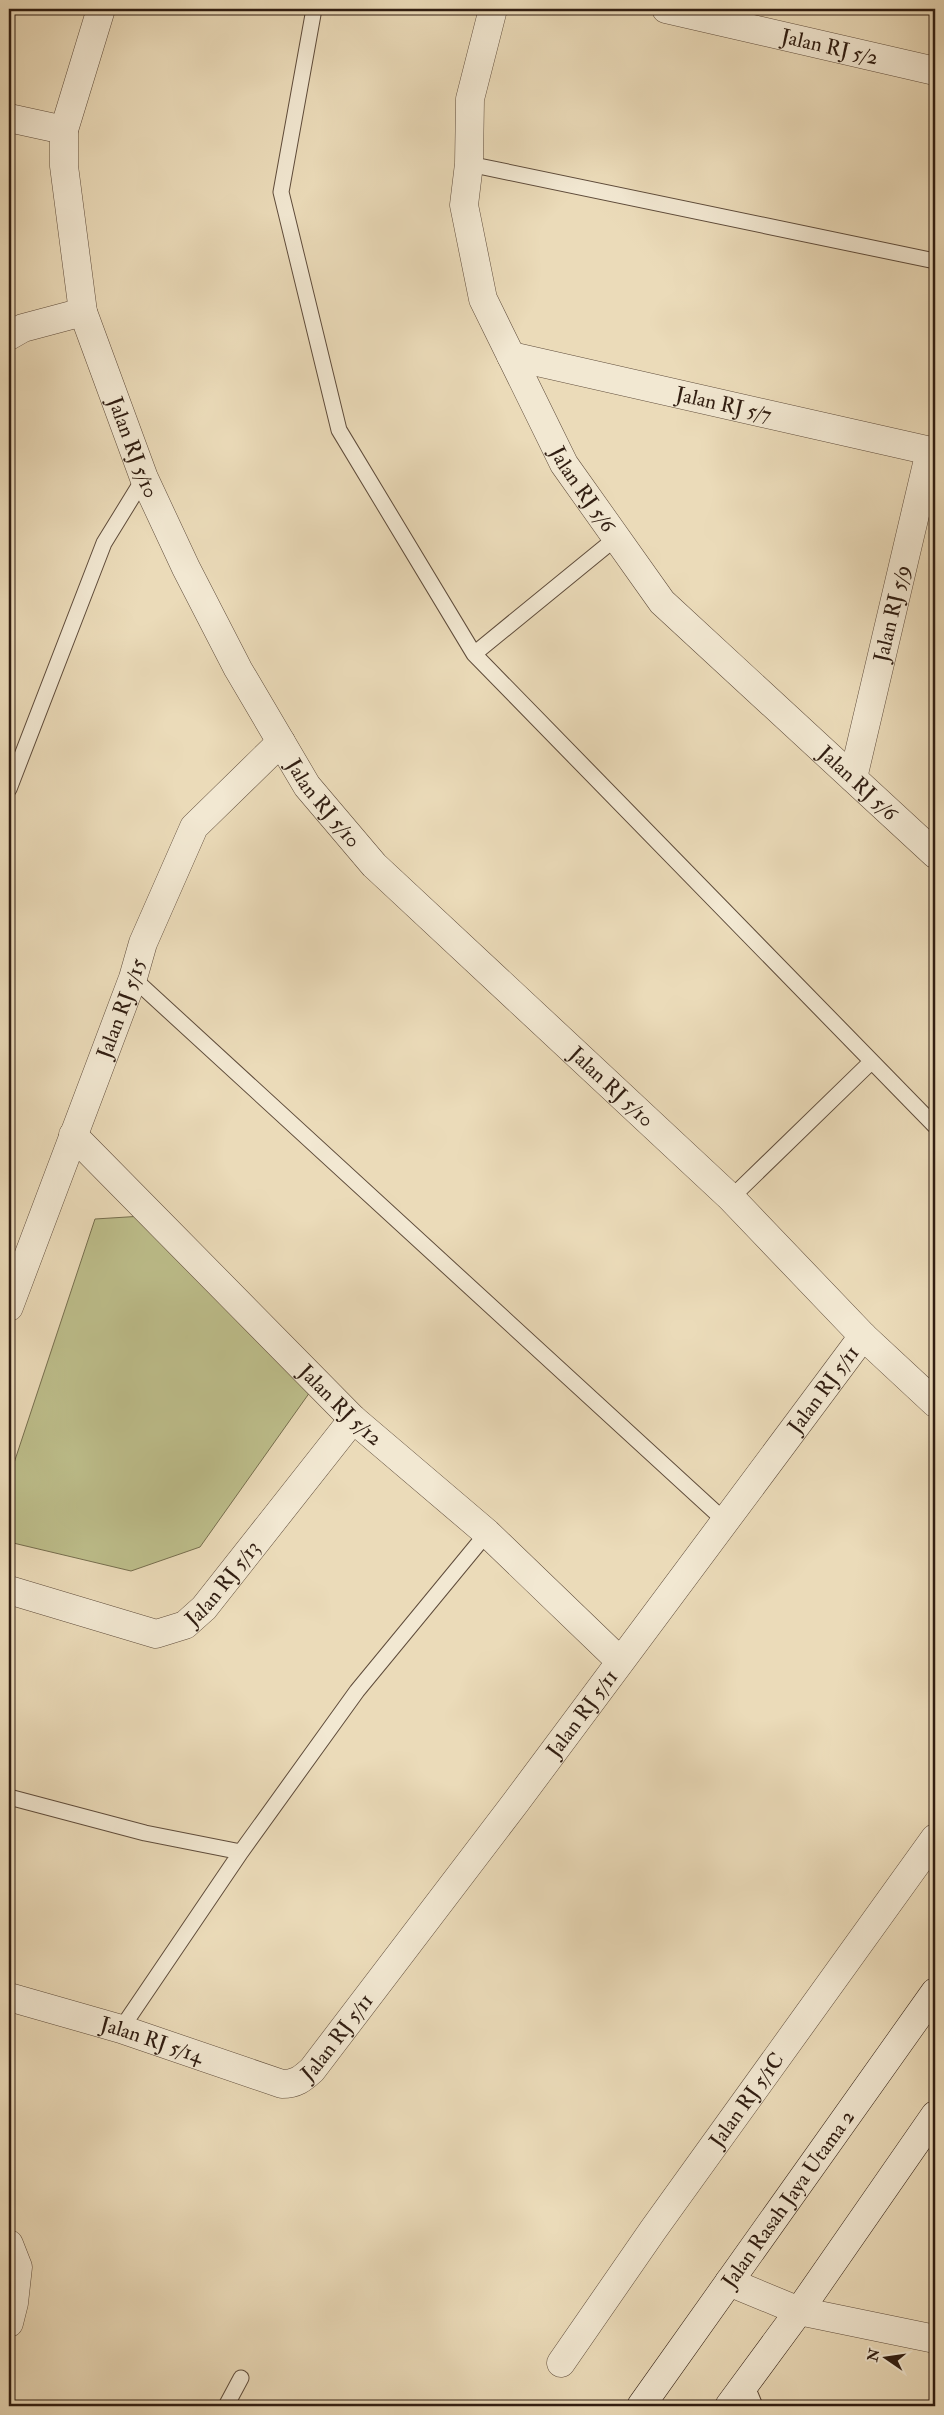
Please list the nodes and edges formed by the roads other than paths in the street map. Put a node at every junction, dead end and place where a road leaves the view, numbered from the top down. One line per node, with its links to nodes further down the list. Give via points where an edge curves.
1 (101, 9): 7 (street, Jalan RJ 5/10)
2 (314, 9): 16 (lane, via 281,192 339,430)
3 (493, 9): 8 (street, Jalan RJ 5/6, via 470,99)
4 (666, 9): 5 (street, Jalan RJ 5/2)
5 (935, 71)
6 (9, 118): 7 (street)
7 (64, 130): 10 (street, Jalan RJ 5/10, via 64,166)
8 (469, 164): 9 (lane); 12 (street, Jalan RJ 5/6, via 464,205 483,299)
9 (935, 261)
10 (82, 312): 11 (street, via 23,328); 14 (street, Jalan RJ 5/10)
11 (9, 336)
12 (511, 356): 13 (street, Jalan RJ 5/7); 15 (street, Jalan RJ 5/6, via 564,464)
13 (933, 451): 18 (street, Jalan RJ 5/9)
14 (144, 478): 17 (street, Jalan RJ 5/10, via 238,669); 19 (lane, via 104,544)
15 (616, 538): 16 (lane); 18 (street, Jalan RJ 5/6, via 662,602)
16 (474, 654): 22 (lane)
17 (282, 742): 21 (street, Jalan RJ 5/15, via 194,827 143,943); 25 (street, Jalan RJ 5/10, via 307,786 374,865)
18 (853, 778): 20 (street, Jalan RJ 5/6)
19 (9, 789)
20 (935, 854)
21 (133, 978): 24 (street, Jalan RJ 5/15); 30 (lane)
22 (871, 1062): 23 (lane); 25 (lane)
23 (935, 1126)
24 (73, 1136): 26 (street, Jalan RJ 5/15); 29 (street, Jalan RJ 5/12)
25 (731, 1198): 27 (street, Jalan RJ 5/10)
26 (9, 1307)
27 (863, 1336): 28 (street, Jalan RJ 5/10); 30 (street, Jalan RJ 5/11)
28 (935, 1403)
29 (353, 1419): 31 (street, Jalan RJ 5/12); 32 (street, Jalan RJ 5/13, via 204,1608 185,1625 156,1634)
30 (725, 1521): 33 (street, Jalan RJ 5/11)
31 (487, 1533): 33 (street, Jalan RJ 5/12); 36 (lane, via 357,1691)
32 (9, 1590)
33 (620, 1661): 40 (street, Jalan RJ 5/11, via 312,2070)
34 (9, 1797): 36 (lane, via 145,1833)
35 (935, 1838): 47 (street, Jalan RJ 5/1C)
36 (241, 1852): 39 (lane)
37 (935, 1992): 43 (street, Jalan Rasah Jaya Utama 2)
38 (9, 1996): 39 (street, Jalan RJ 5/14)
39 (121, 2029): 40 (street, Jalan RJ 5/14, via 272,2081)
40 (294, 2084)
41 (935, 2115): 44 (street)
42 (9, 2244): 45 (street, via 18,2267)
43 (729, 2282): 44 (street); 51 (street, Jalan Rasah Jaya Utama 2)
44 (799, 2311): 46 (street); 49 (street)
45 (9, 2323)
46 (935, 2339)
47 (561, 2362)
48 (241, 2378): 50 (lane)
49 (751, 2395): 52 (street)
50 (226, 2406)
51 (641, 2406)
52 (729, 2406)

